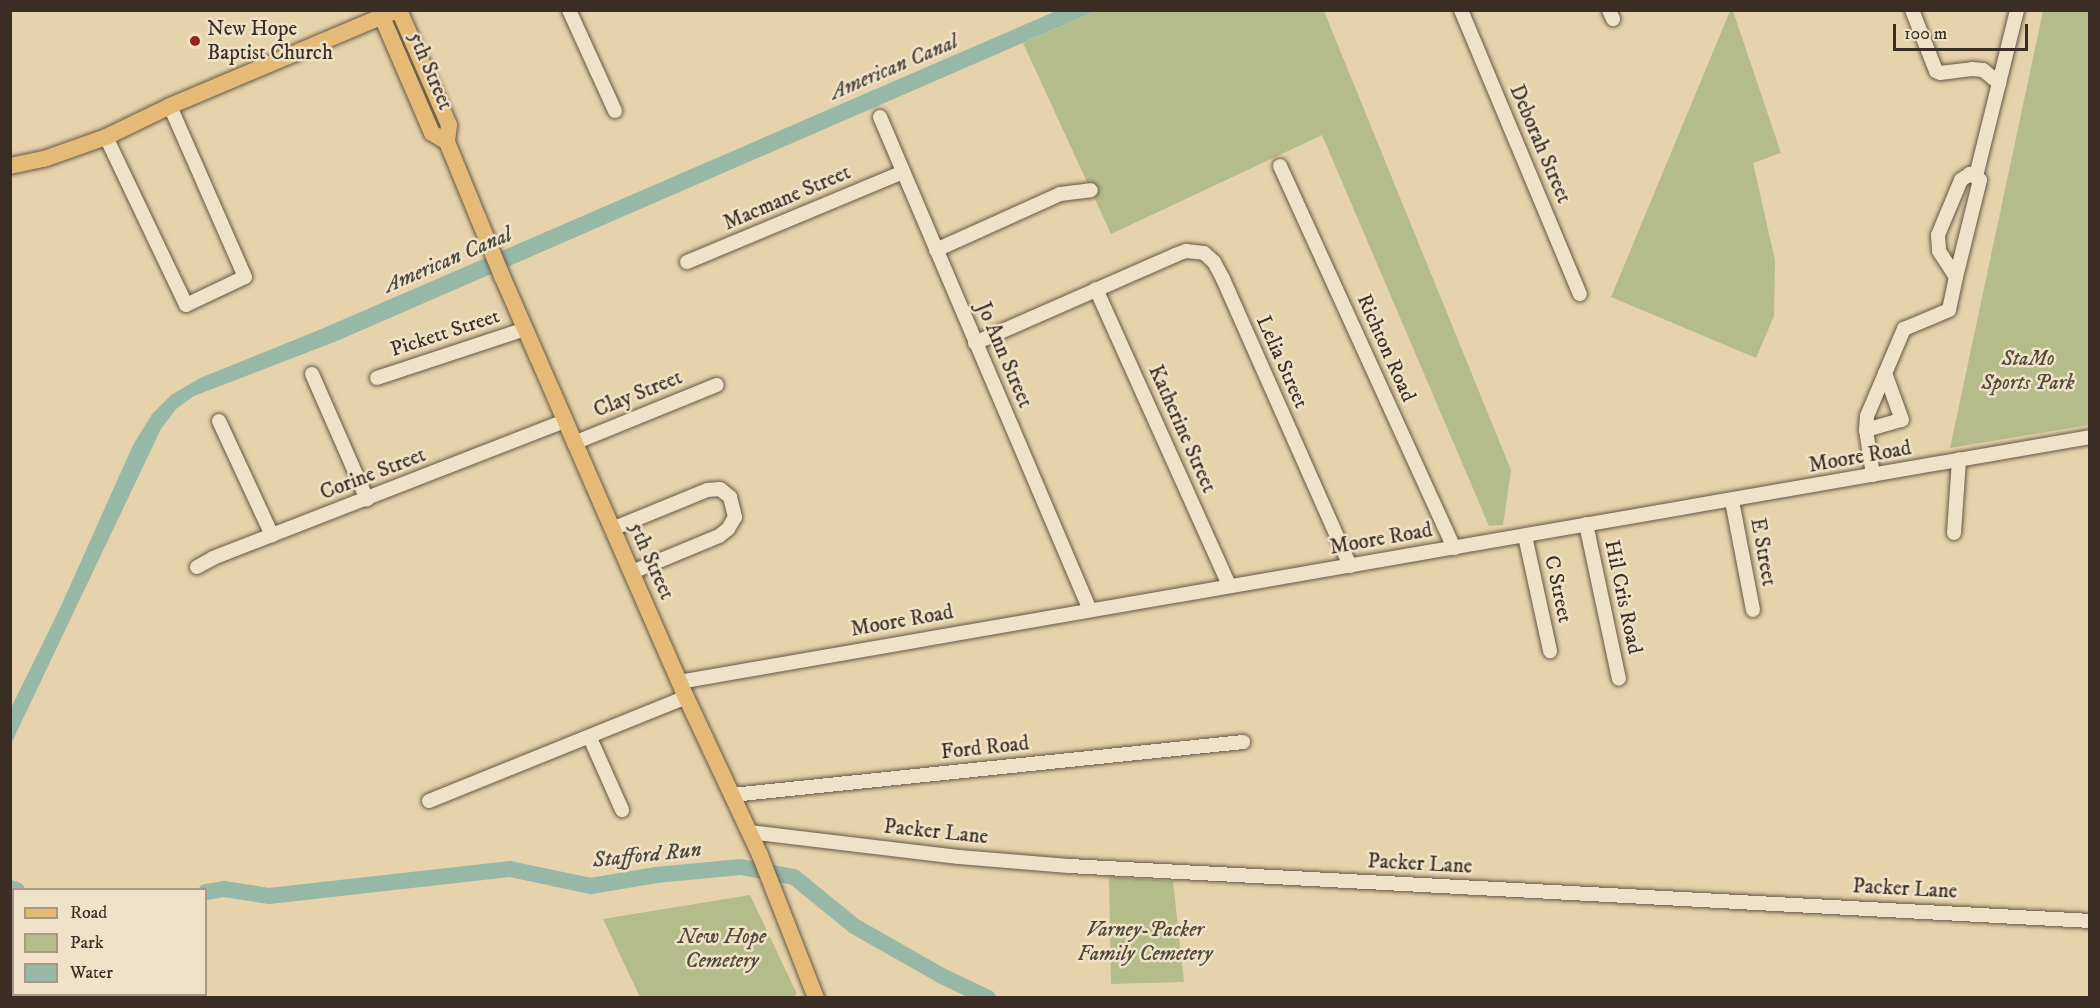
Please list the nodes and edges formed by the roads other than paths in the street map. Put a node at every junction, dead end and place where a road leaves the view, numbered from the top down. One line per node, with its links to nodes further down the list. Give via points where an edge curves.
1 (569, 10): 10 (street)
2 (1461, 10): 23 (street, Deborah Street)
3 (1912, 10): 7 (street, via 1936,71 1983,70)
4 (2017, 10): 7 (street)
5 (389, 12): 6 (main road, 5th Street); 8 (main road, 5th Street); 9 (main road)
6 (428, 78): 8 (main road); 13 (main road, 5th Street, via 449,125)
7 (1999, 83): 17 (street)
8 (414, 89): 13 (main road, 5th Street, via 432,133)
9 (170, 106): 12 (main road); 12 (street, via 245,277 186,304)
10 (615, 111)
11 (880, 117): 16 (street, Jo Ann Street)
12 (106, 137): 14 (main road, via 44,159)
13 (447, 142): 24 (main road, 5th Street)
14 (10, 166)
15 (1280, 166): 44 (street, Richton Road)
16 (903, 172): 19 (street, Jo Ann Street); 20 (street, Macmane Street)
17 (1976, 176): 21 (street, via 1980,180); 21 (street, via 1970,174 1961,180 1938,235 1939,251)
18 (1091, 190): 19 (street, via 1060,194)
19 (936, 250): 25 (street, Jo Ann Street)
20 (687, 262)
21 (1956, 277): 26 (street, via 1949,310 1904,329)
22 (1096, 289): 25 (street, Lelia Street); 45 (street, Lelia Street, via 1186,251 1204,253 1214,262); 48 (street, Katherine Street)
23 (1580, 294)
24 (525, 328): 28 (street, Pickett Street); 31 (main road, 5th Street)
25 (975, 343): 49 (street, Jo Ann Street)
26 (1885, 373): 32 (street, via 1867,416); 32 (street, via 1902,420)
27 (312, 374): 37 (street)
28 (377, 378)
29 (717, 385): 34 (street, Clay Street)
30 (219, 421): 42 (street)
31 (565, 421): 34 (main road, 5th Street); 37 (street, Corine Street)
32 (1866, 430): 36 (street)
33 (2090, 437): 35 (street, Moore Road)
34 (574, 443): 40 (main road, 5th Street)
35 (1959, 459): 36 (street, Moore Road); 41 (street)
36 (1874, 475): 38 (street, Moore Road)
37 (367, 499): 42 (street, Corine Street)
38 (1732, 501): 39 (street, Moore Road); 50 (street, E Street)
39 (1586, 524): 43 (street, Moore Road); 52 (street, Hil Cris Road)
40 (612, 529): 47 (main road, 5th Street); 47 (street, via 707,490 720,489 730,497 735,517 719,536)
41 (1954, 533)
42 (272, 535): 46 (street, Corine Street)
43 (1525, 536): 44 (street, Moore Road); 51 (street, C Street)
44 (1454, 548): 45 (street, Moore Road)
45 (1350, 566): 48 (street, Moore Road)
46 (197, 567)
47 (632, 572): 53 (main road, 5th Street)
48 (1229, 585): 49 (street, Moore Road)
49 (1089, 610): 53 (street, Moore Road)
50 (1752, 610)
51 (1550, 651)
52 (1618, 679)
53 (683, 690): 54 (street, Moore Road); 56 (main road, 5th Street)
54 (590, 738): 57 (street, Moore Road); 58 (street)
55 (1243, 742): 56 (street, Ford Road)
56 (732, 795): 59 (main road, 5th Street)
57 (429, 801)
58 (622, 810)
59 (749, 832): 60 (street, Packer Lane, via 1069,866); 61 (main road, 5th Street)
60 (2090, 921)
61 (816, 998)

